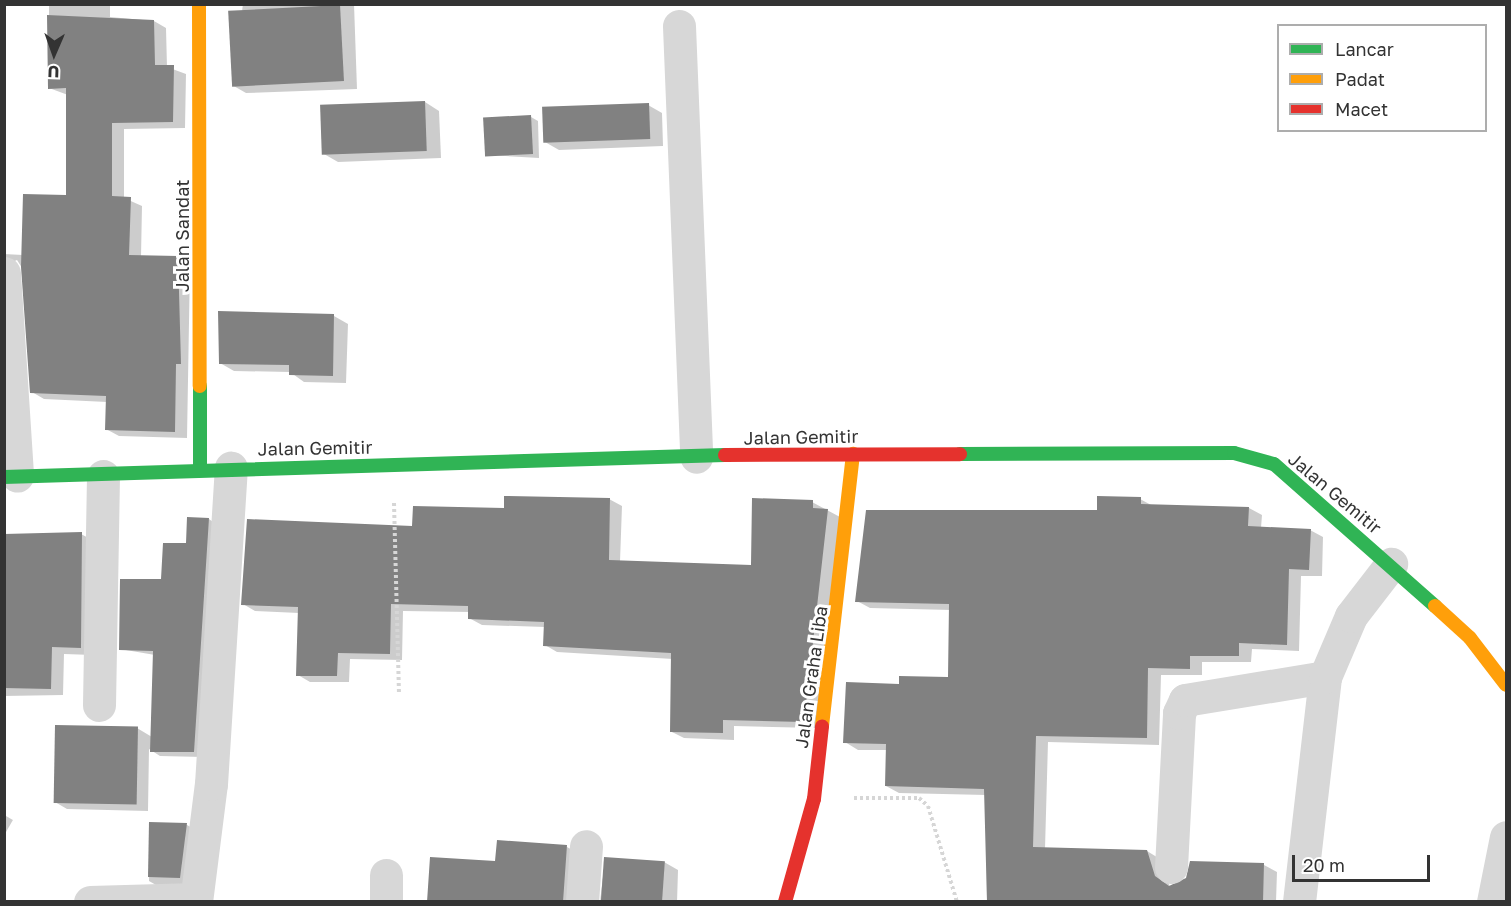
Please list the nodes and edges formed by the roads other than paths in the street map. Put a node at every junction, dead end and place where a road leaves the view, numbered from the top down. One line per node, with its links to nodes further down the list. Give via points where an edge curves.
1 (200, 4): 6 (street, Jalan Sandat)
2 (679, 26): 5 (street)
3 (4, 273): 8 (street)
4 (853, 454): 5 (street, Jalan Gemitir); 9 (street, Jalan Gemitir, via 1234,453 1274,464 1293,476); 19 (street, Jalan Graha Liba, via 814,799)
5 (696, 457): 6 (street, Jalan Gemitir)
6 (215, 468): 7 (street, Jalan Gemitir); 16 (street, via 211,784)
7 (103, 476): 8 (street, Jalan Gemitir); 12 (street)
8 (11, 477)
9 (1391, 564): 10 (street, via 1351,616); 11 (street, Jalan Gemitir, via 1470,638)
10 (1325, 677): 15 (street, via 1185,700 1179,713); 20 (street)
11 (1506, 685)
12 (99, 705)
13 (1506, 837): 21 (street)
14 (586, 846): 18 (street)
15 (1171, 867)
16 (196, 900): 17 (street)
17 (90, 902)
18 (582, 902)
19 (785, 902)
20 (1299, 902)
21 (1493, 902)

